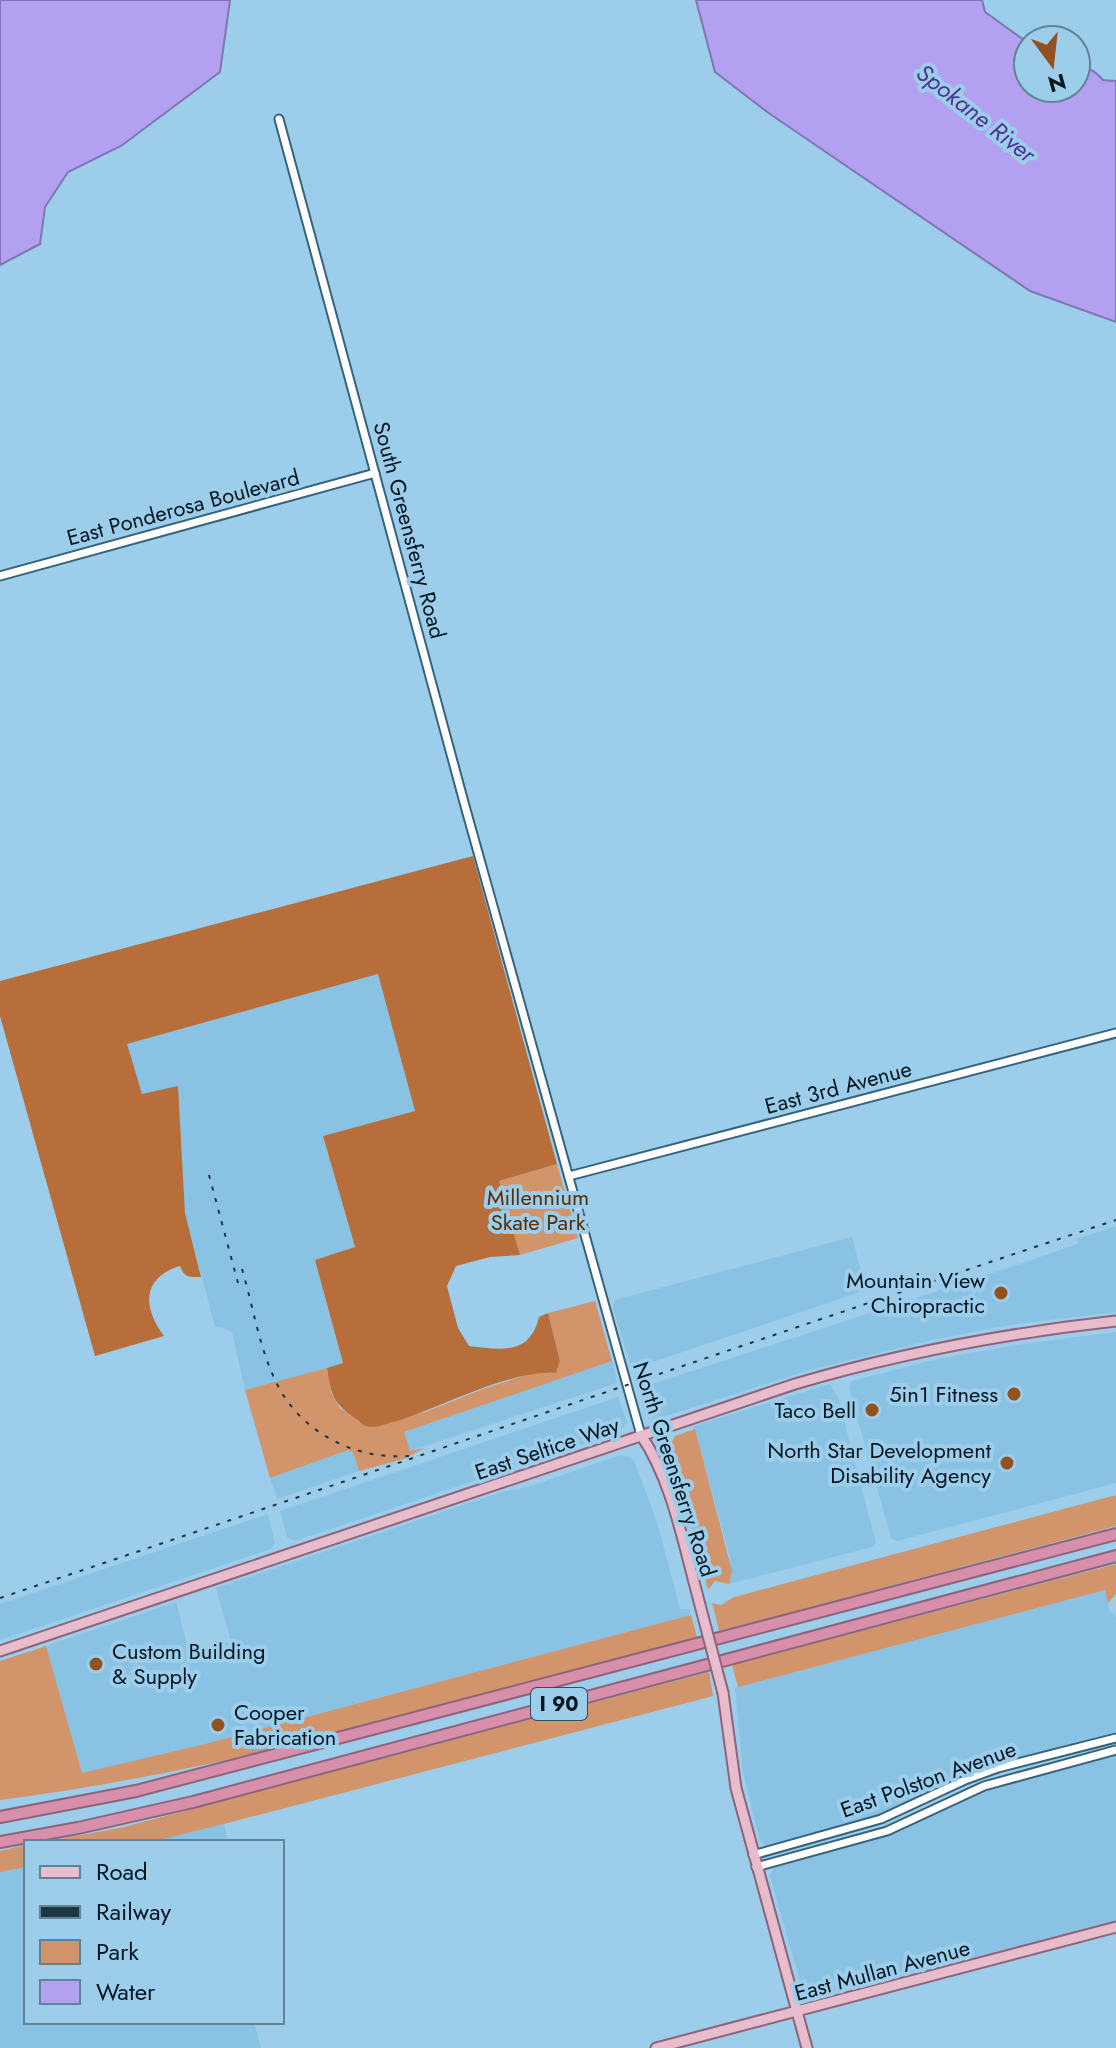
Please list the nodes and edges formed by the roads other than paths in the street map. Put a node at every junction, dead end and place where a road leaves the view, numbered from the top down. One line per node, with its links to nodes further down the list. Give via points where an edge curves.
1 (279, 119): 2 (street, South Greensferry Road)
2 (375, 473): 3 (street, East Ponderosa Boulevard); 4 (street, South Greensferry Road)
3 (0, 576)
4 (506, 951): 6 (street, North Greensferry Road)
5 (1116, 1033): 6 (street, East 3rd Avenue)
6 (569, 1176): 8 (street, North Greensferry Road)
7 (1116, 1321): 8 (main road, East Seltice Way, via 996,1338 866,1365)
8 (641, 1435): 11 (main road, East Seltice Way); 16 (main road, North Greensferry Road, bridge, via 672,1503 694,1582 723,1693 736,1788)
9 (1116, 1534): 14 (highway, I 90, via 151,1788)
10 (1116, 1556): 15 (highway, I 90, via 193,1802)
11 (0, 1651)
12 (1116, 1738): 16 (street, East Polston Avenue, via 998,1768 881,1819)
13 (1116, 1750): 17 (street, East Polston Avenue, via 984,1786 887,1831)
14 (0, 1817)
15 (0, 1842)
16 (753, 1855): 17 (main road, North Greensferry Road)
17 (756, 1867): 19 (main road, North Greensferry Road)
18 (1116, 1927): 19 (main road, East Mullan Avenue)
19 (796, 2011): 20 (main road, East Mullan Avenue); 21 (main road, North Greensferry Road)
20 (656, 2048)
21 (807, 2048)

